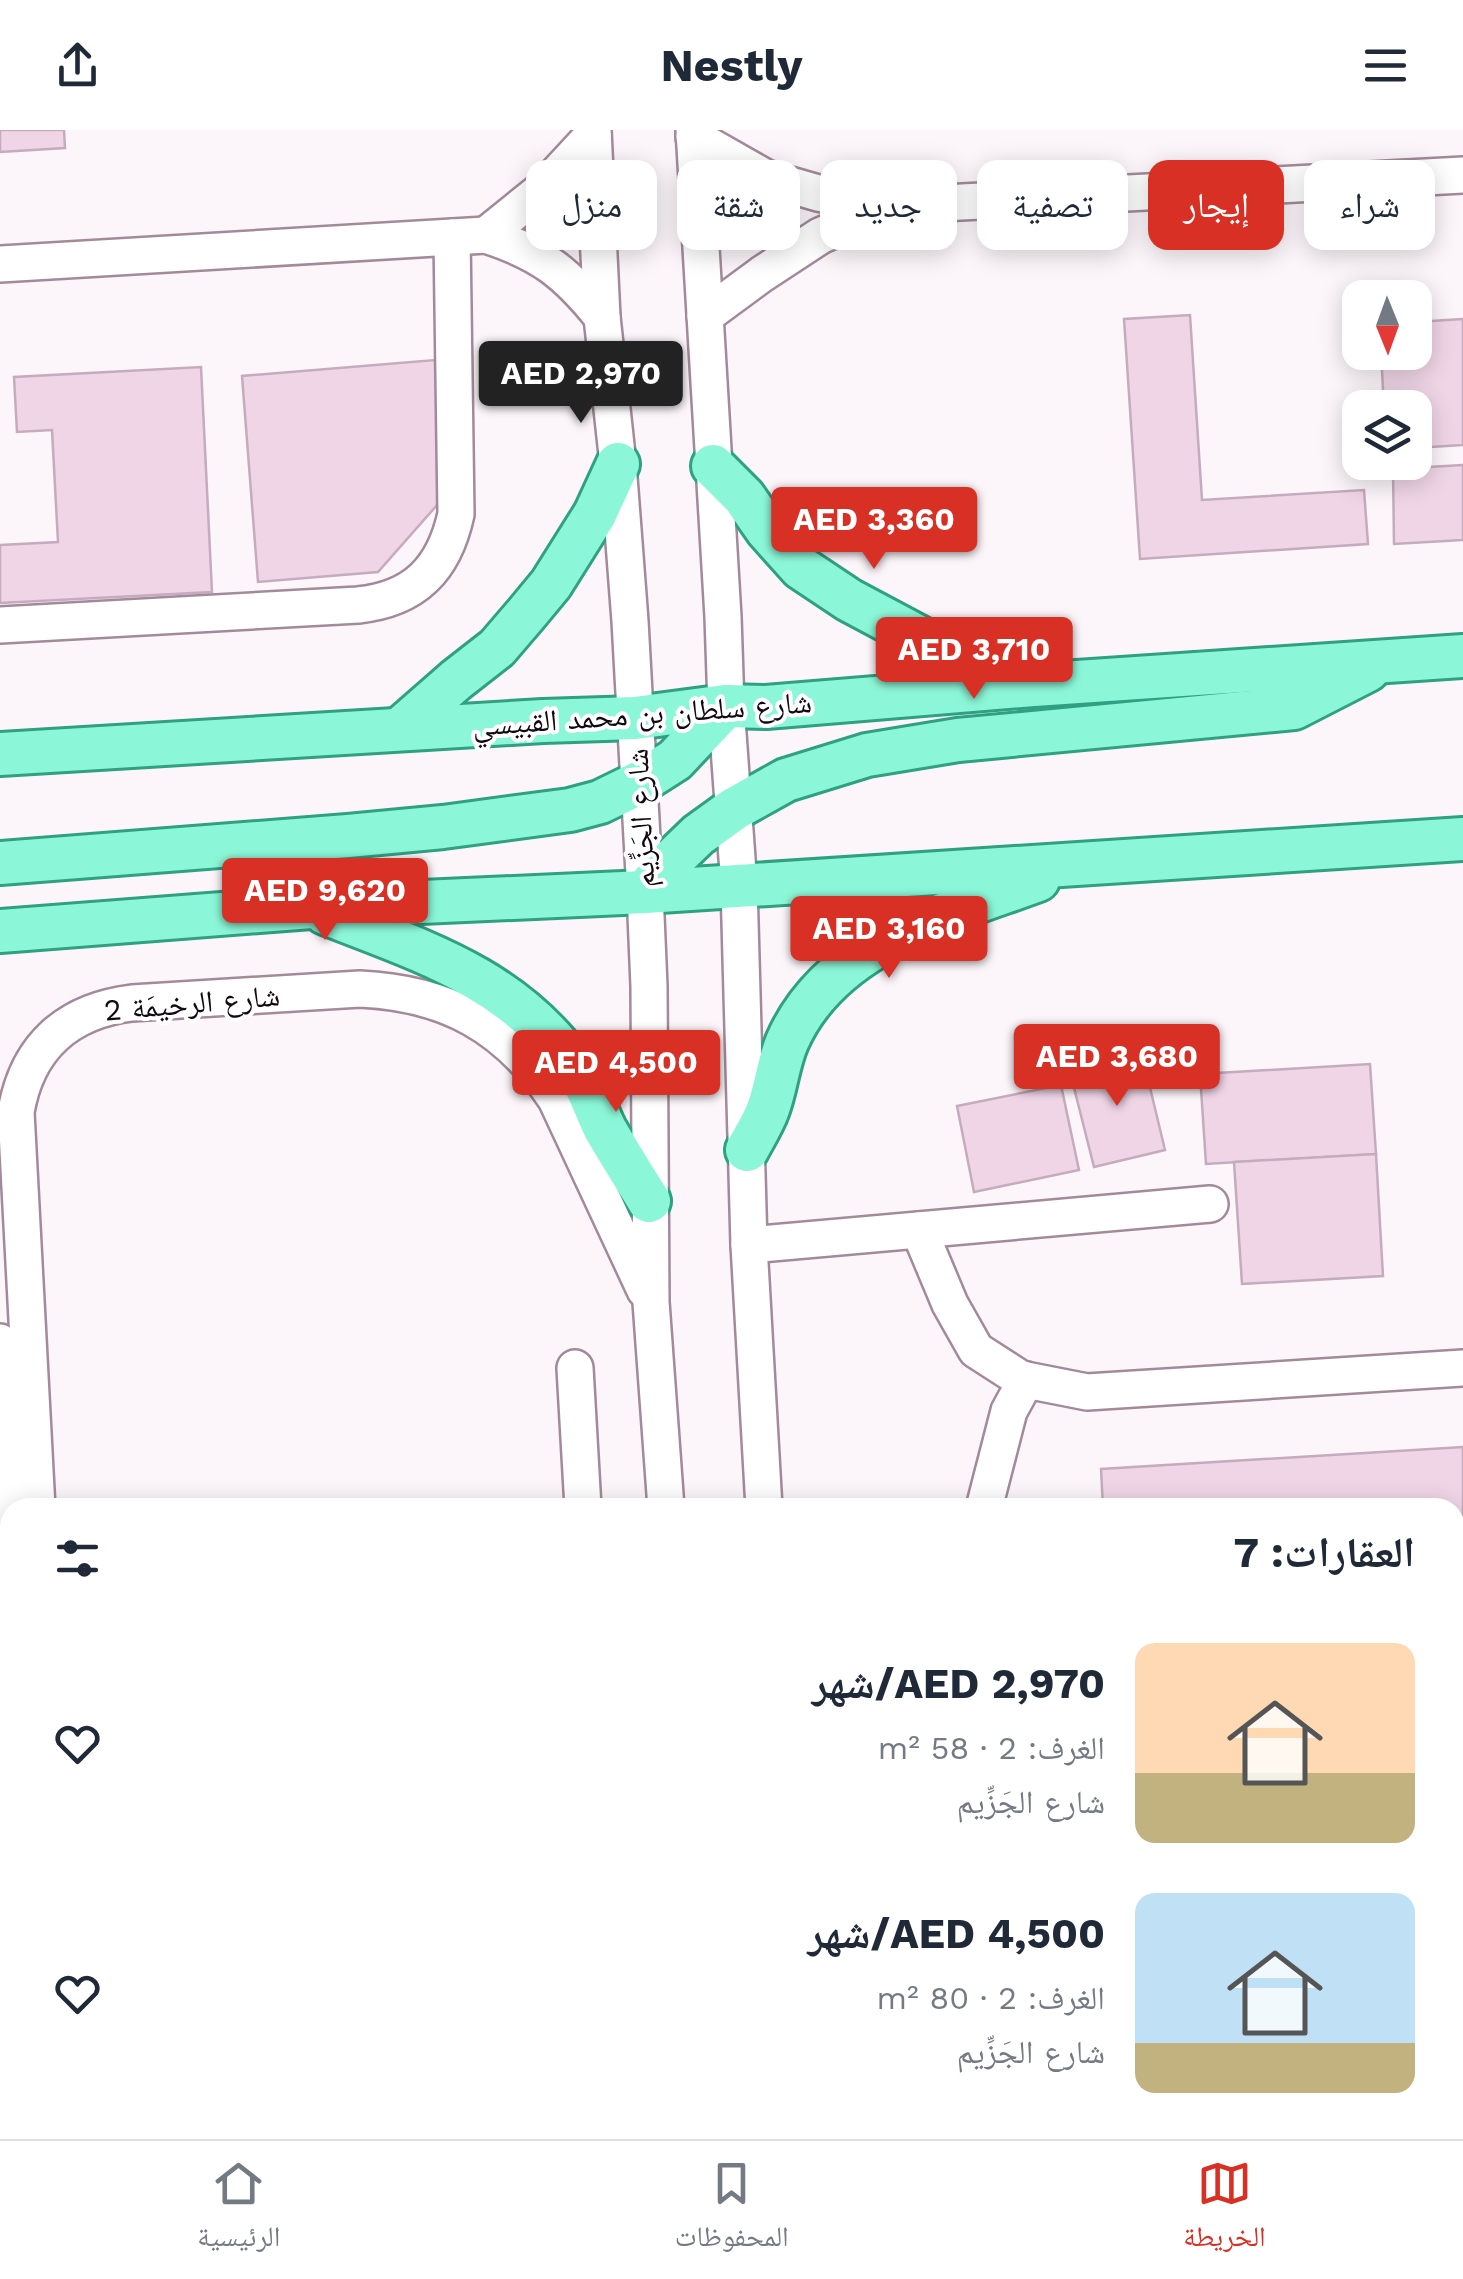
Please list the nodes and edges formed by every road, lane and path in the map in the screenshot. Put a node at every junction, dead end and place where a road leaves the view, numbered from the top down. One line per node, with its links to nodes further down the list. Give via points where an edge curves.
1 (593, 132): 6 (street, via 543,189); 10 (street, شارع الجَزِّيم)
2 (694, 134): 4 (street, via 766,178); 9 (street)
3 (1463, 175): 5 (street)
4 (820, 193)
5 (957, 202)
6 (469, 236): 8 (street); 10 (street, via 520,246 552,264); 13 (street, via 456,514 444,554 416,585 378,602)
7 (820, 236): 9 (street)
8 (0, 264)
9 (705, 316): 12 (street)
10 (602, 317): 11 (street, شارع الجَزِّيم)
11 (618, 464): 18 (street, شارع الجَزِّيم); 19 (main road, via 596,514 551,584 497,648)
12 (713, 466): 16 (main road, via 801,568 926,641); 17 (street)
13 (0, 624)
14 (1463, 656): 15 (main road, شارع سلطان بن محمد القبيسي)
15 (1385, 661): 16 (main road, شارع سلطان بن محمد القبيسي); 22 (main road, via 1294,708 867,755 786,780)
16 (1033, 685): 17 (main road, شارع سلطان بن محمد القبيسي)
17 (726, 706): 18 (main road, شارع سلطان بن محمد القبيسي); 21 (main road, via 675,760); 22 (street)
18 (635, 718): 19 (main road, شارع سلطان بن محمد القبيسي); 21 (street, شارع الجَزِّيم)
19 (400, 729): 20 (main road, شارع سلطان بن محمد القبيسي)
20 (0, 754)
21 (638, 783): 26 (main road, via 570,810 461,825); 29 (street, شارع الجَزِّيم)
22 (734, 808): 28 (street); 29 (main road, via 698,835)
23 (1463, 839): 24 (main road)
24 (1420, 842): 25 (street); 27 (main road)
25 (1463, 860)
26 (0, 863)
27 (1083, 863): 28 (main road); 32 (main road, via 920,924 873,947 828,981 787,1043 767,1112)
28 (739, 886): 29 (main road); 32 (street)
29 (645, 892): 30 (main road); 33 (street, شارع الجَزِّيم)
30 (311, 907): 31 (main road); 33 (main road, via 435,956 531,1016 576,1068)
31 (0, 932)
32 (747, 1150): 36 (street)
33 (648, 1201): 37 (street, شارع الجَزِّيم)
34 (1210, 1204): 35 (street)
35 (920, 1230): 36 (street); 41 (street, via 976,1350)
36 (749, 1245): 46 (street)
37 (651, 1302): 43 (street, شارع الرخيمَة 2, via 556,1099 520,1052 473,1018 418,996 360,990 110,1006 52,1037 27,1072 16,1112); 45 (street, شارع الجَزِّيم)
38 (0, 1342): 42 (street)
39 (574, 1368): 44 (street)
40 (1463, 1368): 41 (street, via 1087,1392)
41 (1026, 1380): 47 (street, via 1009,1411)
42 (9, 1498)
43 (37, 1498)
44 (582, 1498)
45 (665, 1498)
46 (763, 1498)
47 (987, 1498)

